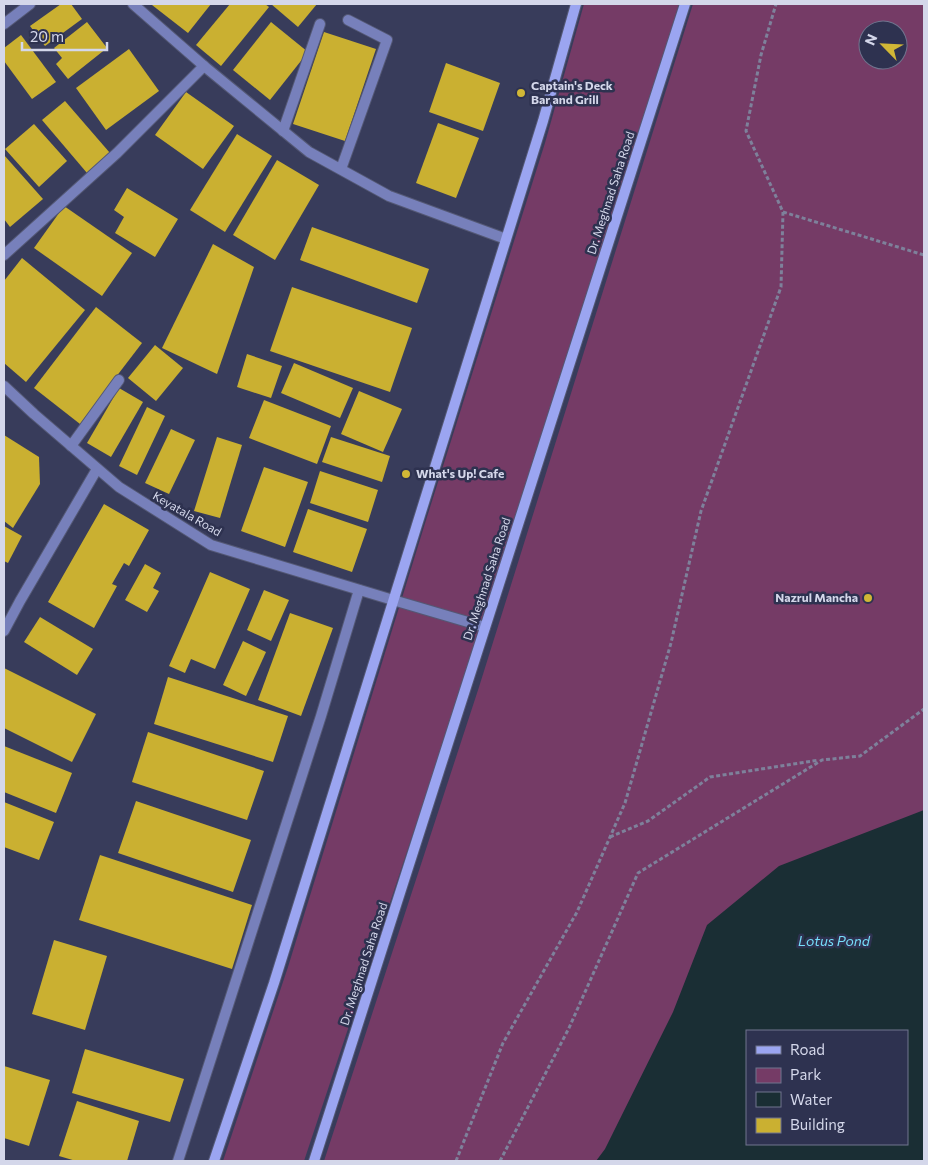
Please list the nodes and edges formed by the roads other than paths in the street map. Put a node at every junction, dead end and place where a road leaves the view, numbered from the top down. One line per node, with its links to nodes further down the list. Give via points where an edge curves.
1 (30, 4): 6 (street)
2 (133, 4): 8 (street)
3 (576, 4): 11 (street)
4 (684, 4): 19 (street, Dr. Meghnad Saha Road)
5 (348, 20): 10 (street, via 387,40)
6 (4, 24)
7 (320, 24): 9 (street)
8 (204, 66): 9 (street); 12 (street, via 117,153)
9 (283, 131): 10 (street, via 309,152)
10 (341, 169): 11 (street, via 389,196)
11 (506, 239): 18 (street)
12 (4, 255)
13 (119, 380): 15 (street)
14 (4, 386): 15 (street, Keyatala Road)
15 (71, 446): 16 (street, Keyatala Road)
16 (97, 469): 17 (street, Keyatala Road, via 119,488 211,545); 20 (street)
17 (359, 590): 18 (street, Keyatala Road); 21 (street)
18 (393, 600): 19 (street, Keyatala Road); 22 (street, via 277,974)
19 (485, 627): 23 (street, Dr. Meghnad Saha Road)
20 (4, 631)
21 (178, 1161)
22 (214, 1161)
23 (314, 1161)

